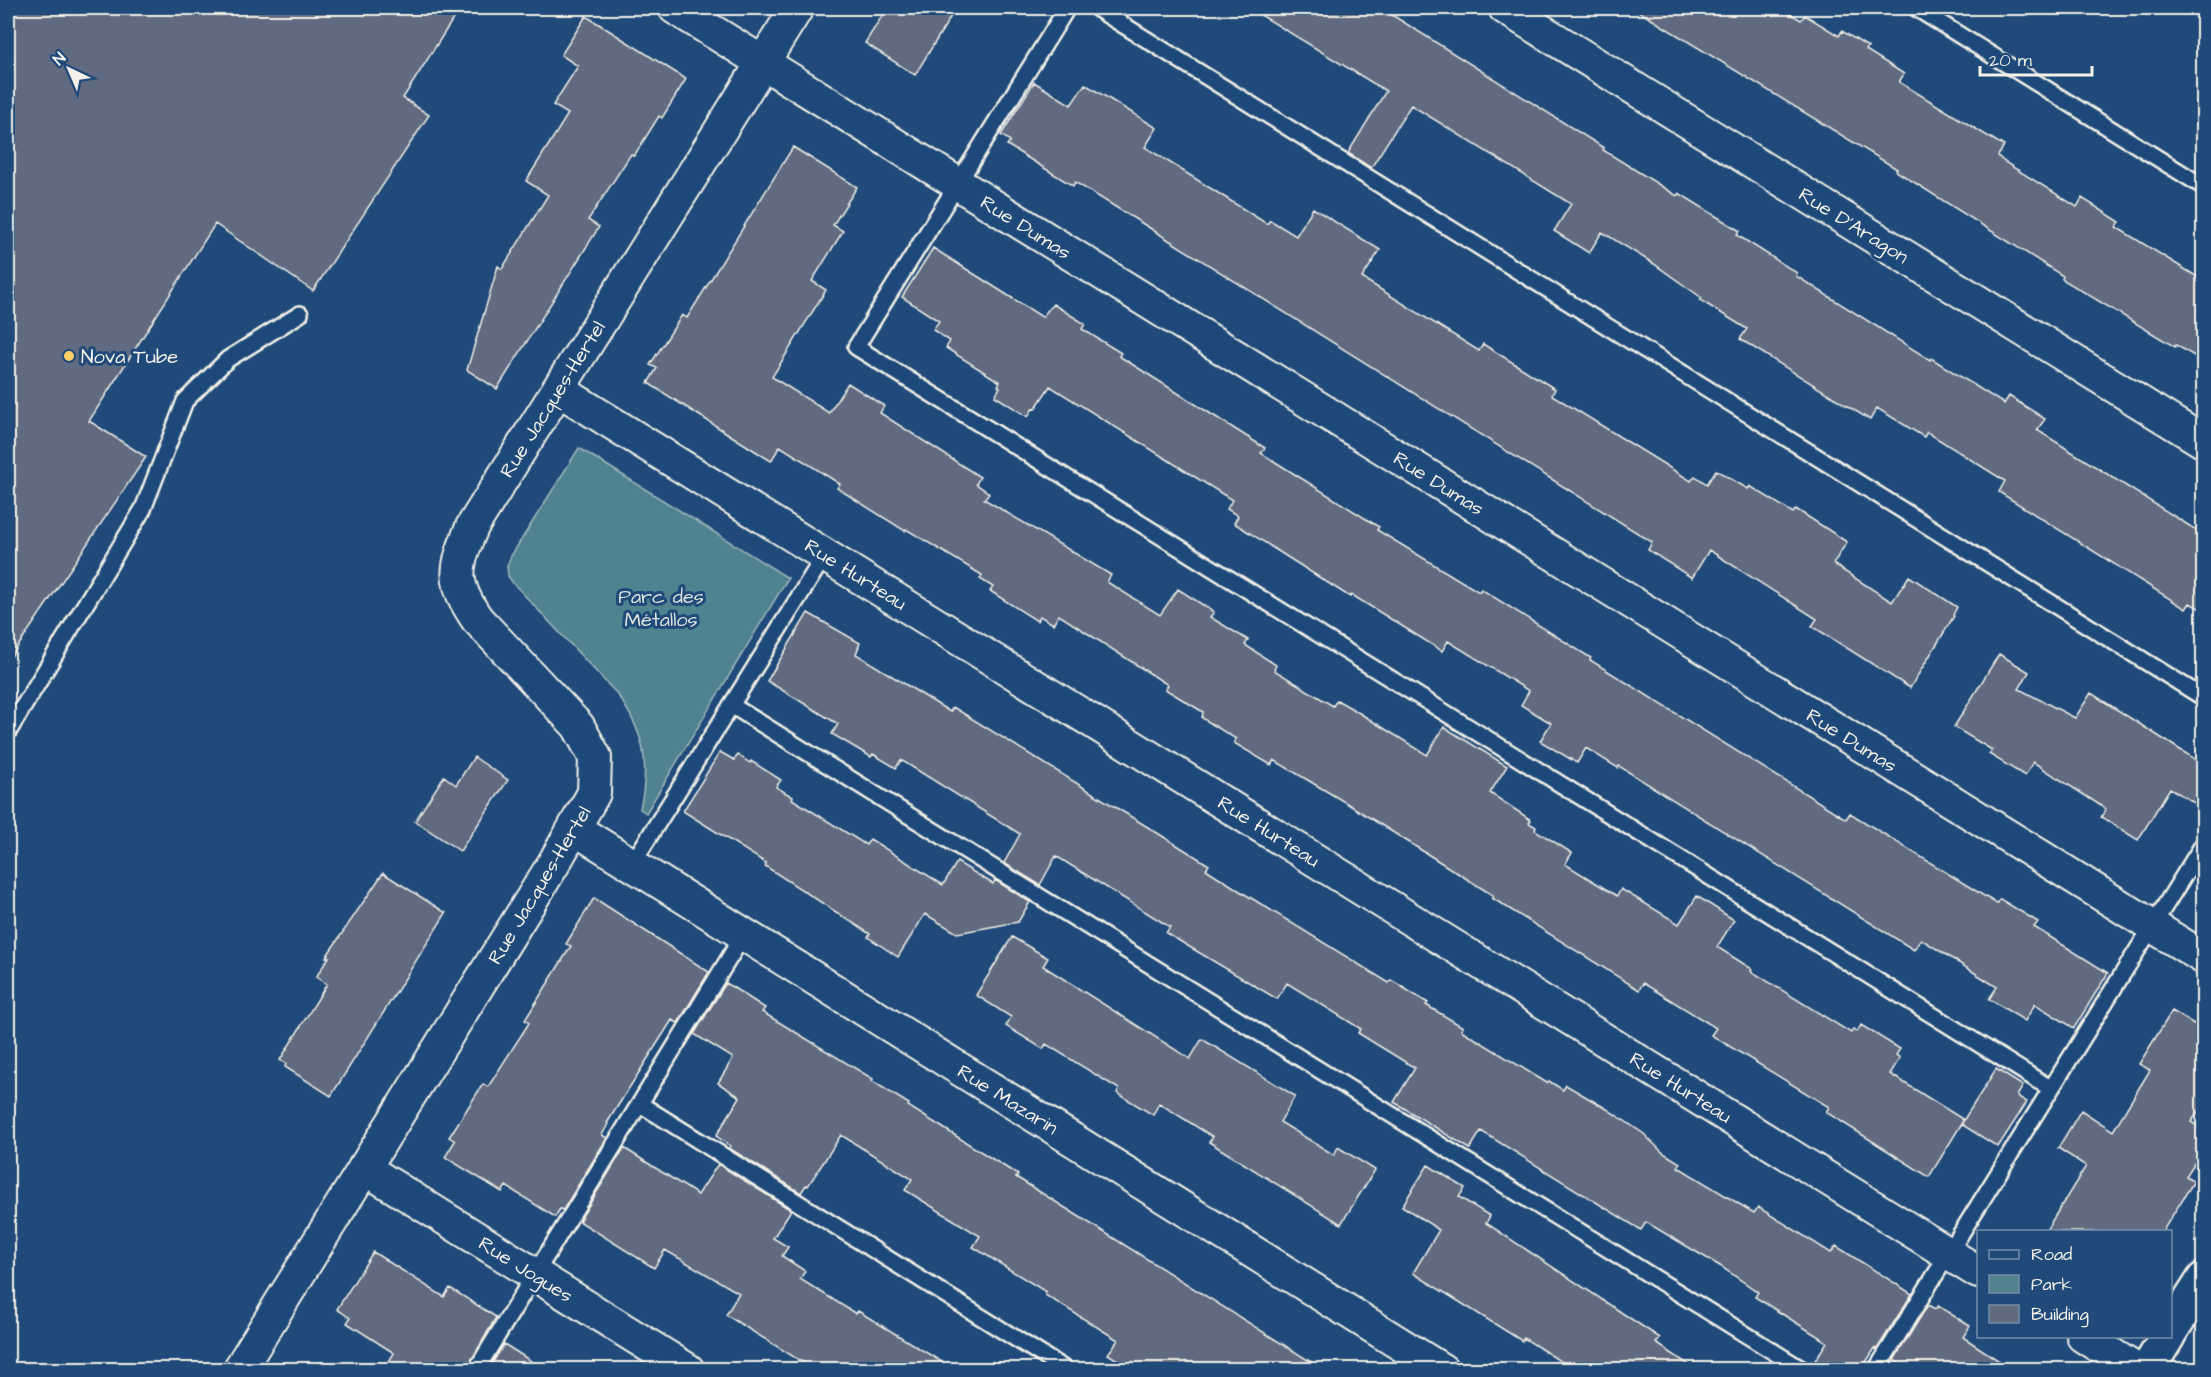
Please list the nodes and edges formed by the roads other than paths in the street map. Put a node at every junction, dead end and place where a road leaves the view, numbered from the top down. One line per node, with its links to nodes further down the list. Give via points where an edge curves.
1 (675, 8): 7 (street, Rue Dumas)
2 (797, 8): 7 (street, Rue Jacques-Hertel)
3 (1067, 8): 8 (lane)
4 (1096, 8): 14 (lane)
5 (1505, 8): 12 (street, Rue D'Aragon)
6 (1916, 8): 9 (lane)
7 (762, 62): 8 (street, Rue Dumas); 11 (street, Rue Jacques-Hertel)
8 (957, 184): 20 (street, Rue Dumas); 23 (lane, via 856,347)
9 (2204, 187)
10 (300, 314): 16 (lane, via 228,359 185,401 143,509)
11 (559, 390): 13 (street, Rue Hurteau); 17 (street, Rue Jacques-Hertel, via 472,528 457,575 464,599 477,619 578,726 595,757 594,793)
12 (2204, 442)
13 (825, 555): 15 (lane); 26 (street, Rue Hurteau)
14 (2204, 699)
15 (731, 705): 19 (lane); 38 (lane)
16 (8, 732)
17 (575, 829): 19 (street, Rue Mazarin); 25 (street, Rue Jacques-Hertel)
18 (2204, 843): 20 (lane)
19 (632, 864): 21 (street, Rue Mazarin)
20 (2152, 926): 22 (street, Rue Dumas); 23 (lane)
21 (744, 933): 24 (lane); 37 (street, Rue Mazarin)
22 (2204, 958)
23 (2050, 1088): 26 (lane)
24 (640, 1104): 28 (lane); 36 (lane)
25 (364, 1168): 28 (street, Rue Jogues); 33 (street, Rue Jacques-Hertel)
26 (1947, 1253): 27 (street, Rue Hurteau); 39 (lane)
27 (1977, 1271)
28 (535, 1274): 34 (lane); 35 (street, Rue Jogues)
29 (2204, 1279): 30 (street)
30 (2172, 1329)
31 (2086, 1338): 40 (street)
32 (2167, 1338): 41 (street)
33 (239, 1370)
34 (476, 1370)
35 (688, 1370)
36 (1066, 1370)
37 (1442, 1370)
38 (1803, 1370)
39 (1876, 1370)
40 (2136, 1370)
41 (2147, 1370)

